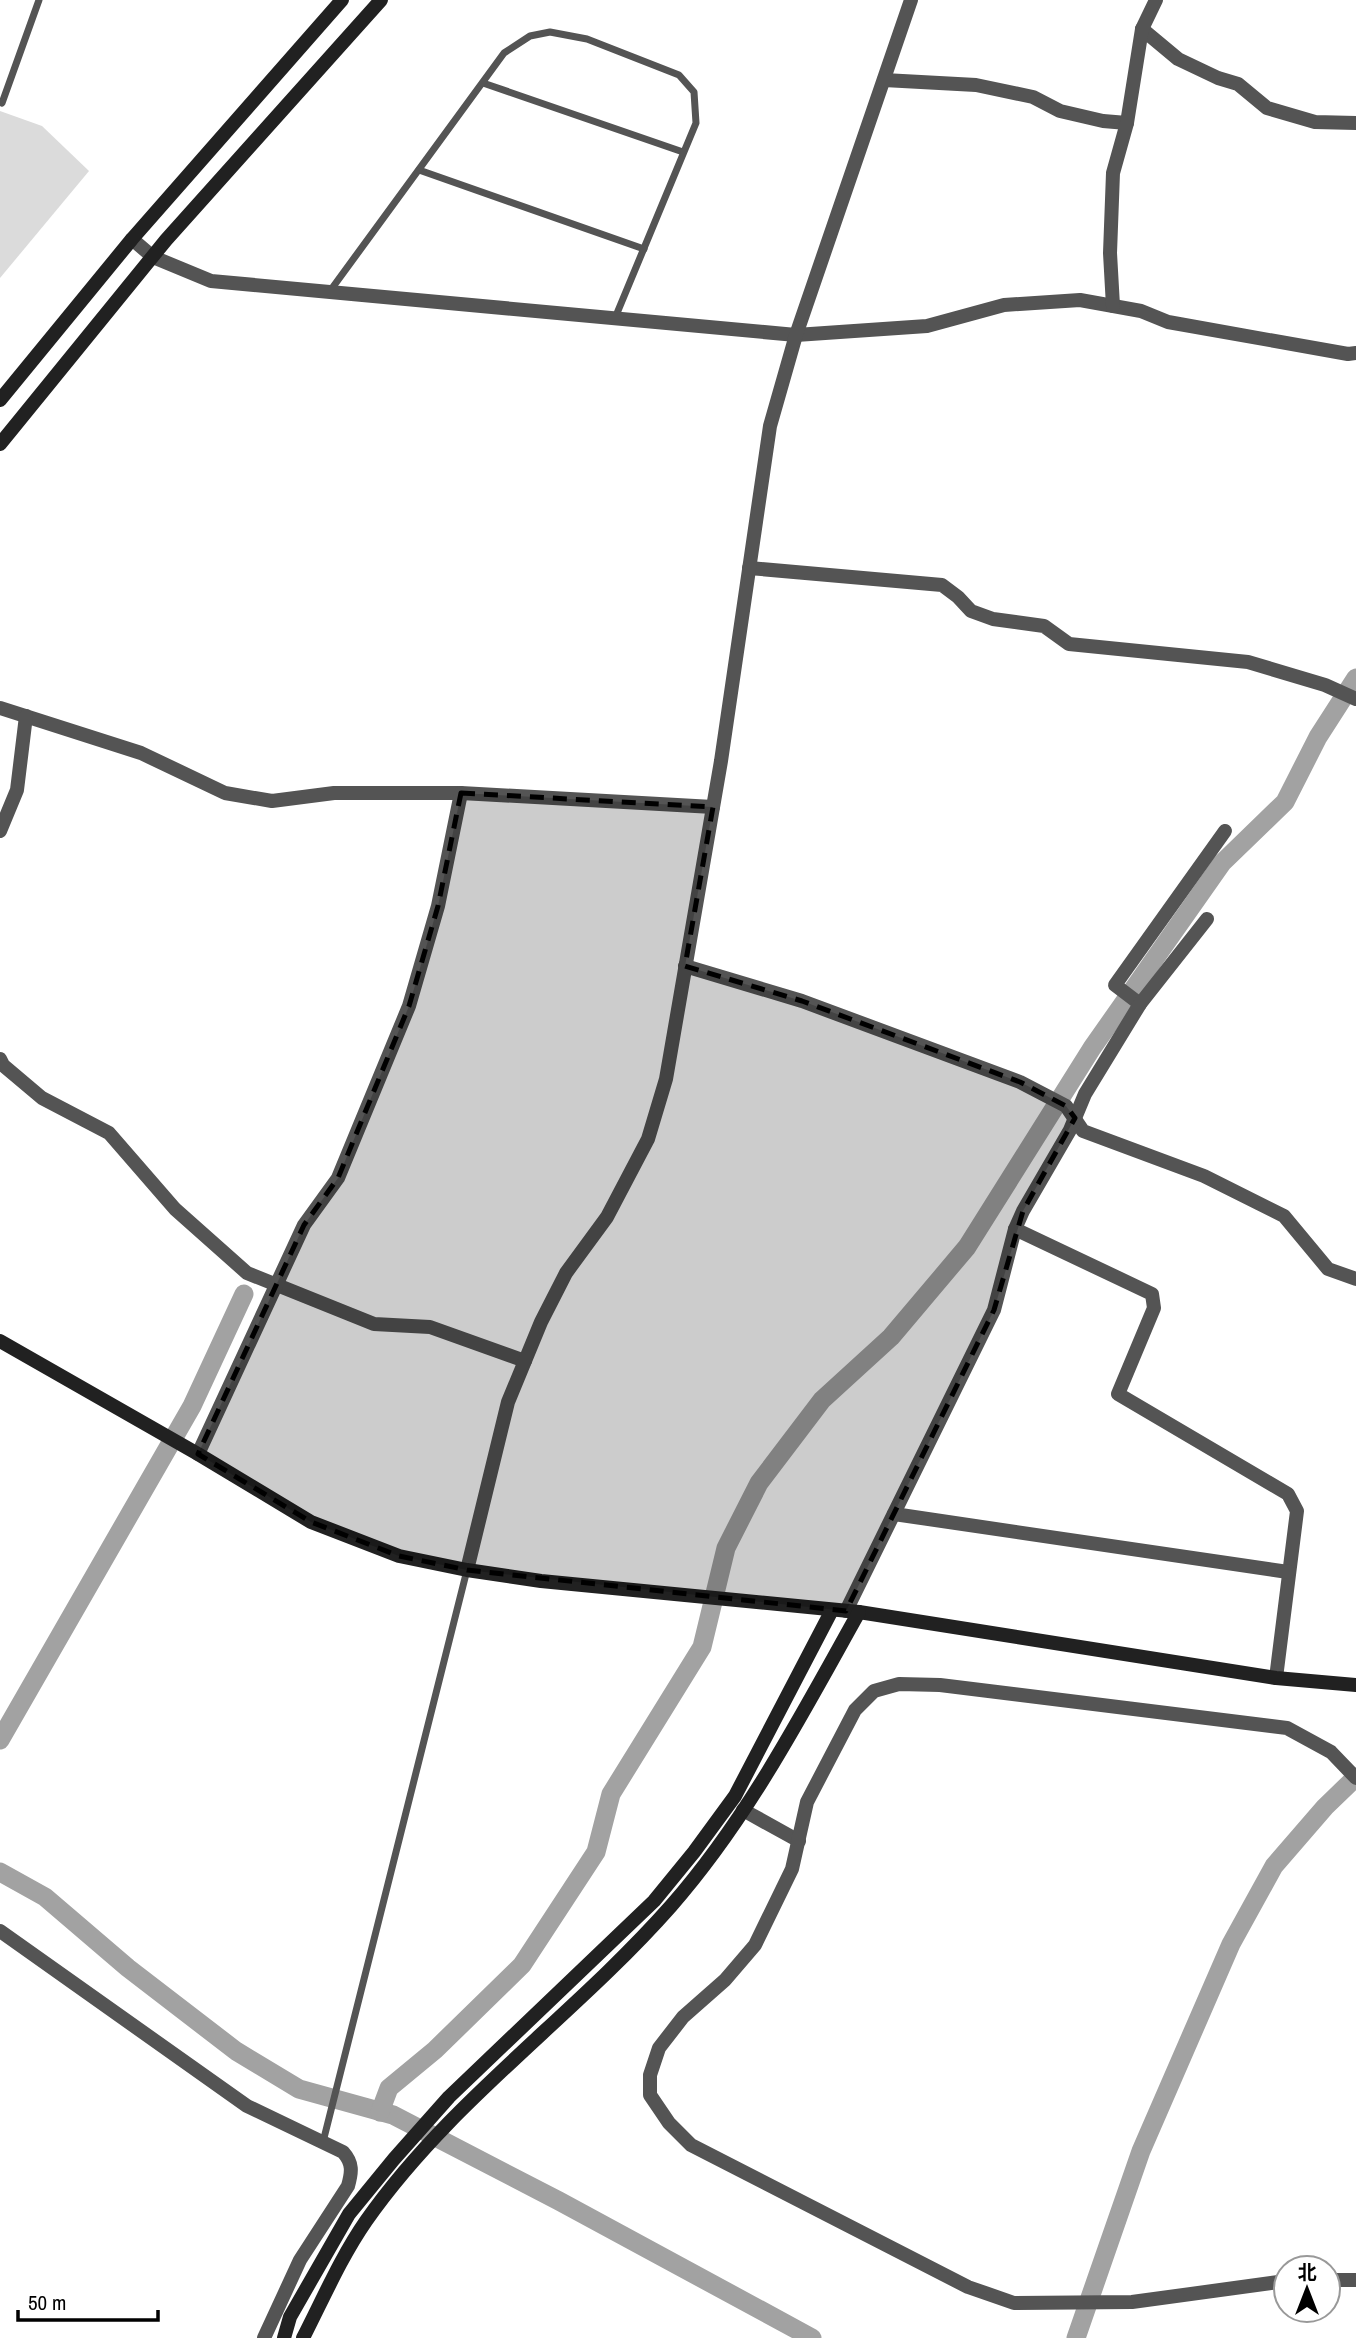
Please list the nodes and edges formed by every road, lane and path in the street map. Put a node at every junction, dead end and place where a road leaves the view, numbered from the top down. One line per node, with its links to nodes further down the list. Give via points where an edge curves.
1 (39, 0): 9 (lane)
2 (342, 0): 14 (street)
3 (381, 0): 16 (street)
4 (911, 0): 7 (street)
5 (1156, 0): 6 (street)
6 (1142, 29): 10 (street); 11 (street, via 1178,59 1238,85 1267,108 1315,122)
7 (884, 80): 10 (street, via 976,85 1033,97 1060,111); 20 (street)
8 (483, 83): 12 (lane); 12 (lane, via 504,53 530,36 550,32 587,39 679,75 694,92 696,123); 13 (lane)
9 (0, 102)
10 (1127, 123): 18 (street, via 1113,173)
11 (1356, 123)
12 (684, 152): 15 (lane)
13 (419, 170): 15 (lane); 17 (lane)
14 (132, 239): 16 (street); 22 (street)
15 (643, 249): 19 (lane)
16 (153, 257): 17 (street, via 211,281); 23 (street)
17 (330, 292): 19 (street)
18 (1113, 306): 20 (street, via 1080,300 1004,304 927,326); 21 (street, via 1168,322)
19 (615, 318): 20 (street)
20 (796, 335): 24 (street, via 770,426)
21 (1356, 354)
22 (0, 400)
23 (0, 444)
24 (749, 568): 25 (street, via 942,585 971,611 1044,626 1069,644 1248,663); 29 (street)
25 (1356, 699)
26 (0, 708): 27 (street)
27 (26, 716): 28 (street, via 141,753 225,793 272,801 334,793); 30 (street, via 17,790)
28 (461, 793): 29 (street); 39 (street, via 438,906 409,1006 338,1178 304,1225)
29 (713, 807): 33 (street)
30 (0, 831)
31 (1225, 831): 34 (street, via 1115,985)
32 (1207, 919): 34 (street)
33 (685, 966): 36 (street, via 802,1001 1020,1082); 41 (street, via 666,1079 648,1139 607,1217 566,1273)
34 (1140, 1003): 36 (street)
35 (0, 1059): 39 (street, via 41,1098 109,1133 214,1246 247,1273)
36 (1070, 1112): 37 (street); 38 (street, via 1083,1131 1204,1176 1284,1216 1328,1269)
37 (1015, 1229): 43 (street, via 994,1310); 45 (street, via 1152,1294 1154,1308 1118,1394 1288,1494 1297,1511)
38 (1356, 1279)
39 (277, 1285): 41 (street, via 374,1324 430,1327); 42 (street)
40 (0, 1341): 42 (street)
41 (525, 1361): 44 (street, via 508,1402)
42 (197, 1454): 44 (street, via 311,1522 399,1556)
43 (894, 1514): 45 (street); 46 (street)
44 (467, 1570): 46 (street); 53 (lane)
45 (1288, 1572): 47 (street)
46 (846, 1611): 47 (street); 50 (street, via 771,1769); 56 (street, via 735,1796 694,1852 654,1901 449,2097 394,2159 349,2214 290,2317)
47 (1276, 1678): 48 (street)
48 (1356, 1685)
49 (1356, 1778): 51 (street, via 1331,1752 1287,1728 940,1685 899,1684 874,1691 855,1710 807,1802)
50 (743, 1810): 51 (street); 57 (street, via 670,1907 406,2169 365,2222)
51 (799, 1841): 54 (street, via 792,1869 755,1945 725,1980 683,2017 659,2048 650,2075 650,2095 691,2145 968,2287 1014,2303 1132,2302)
52 (2, 1936): 53 (street, via 247,2106)
53 (324, 2136): 55 (street, via 349,2160 348,2186 300,2260)
54 (1272, 2283)
55 (264, 2338)
56 (284, 2338)
57 (303, 2338)

